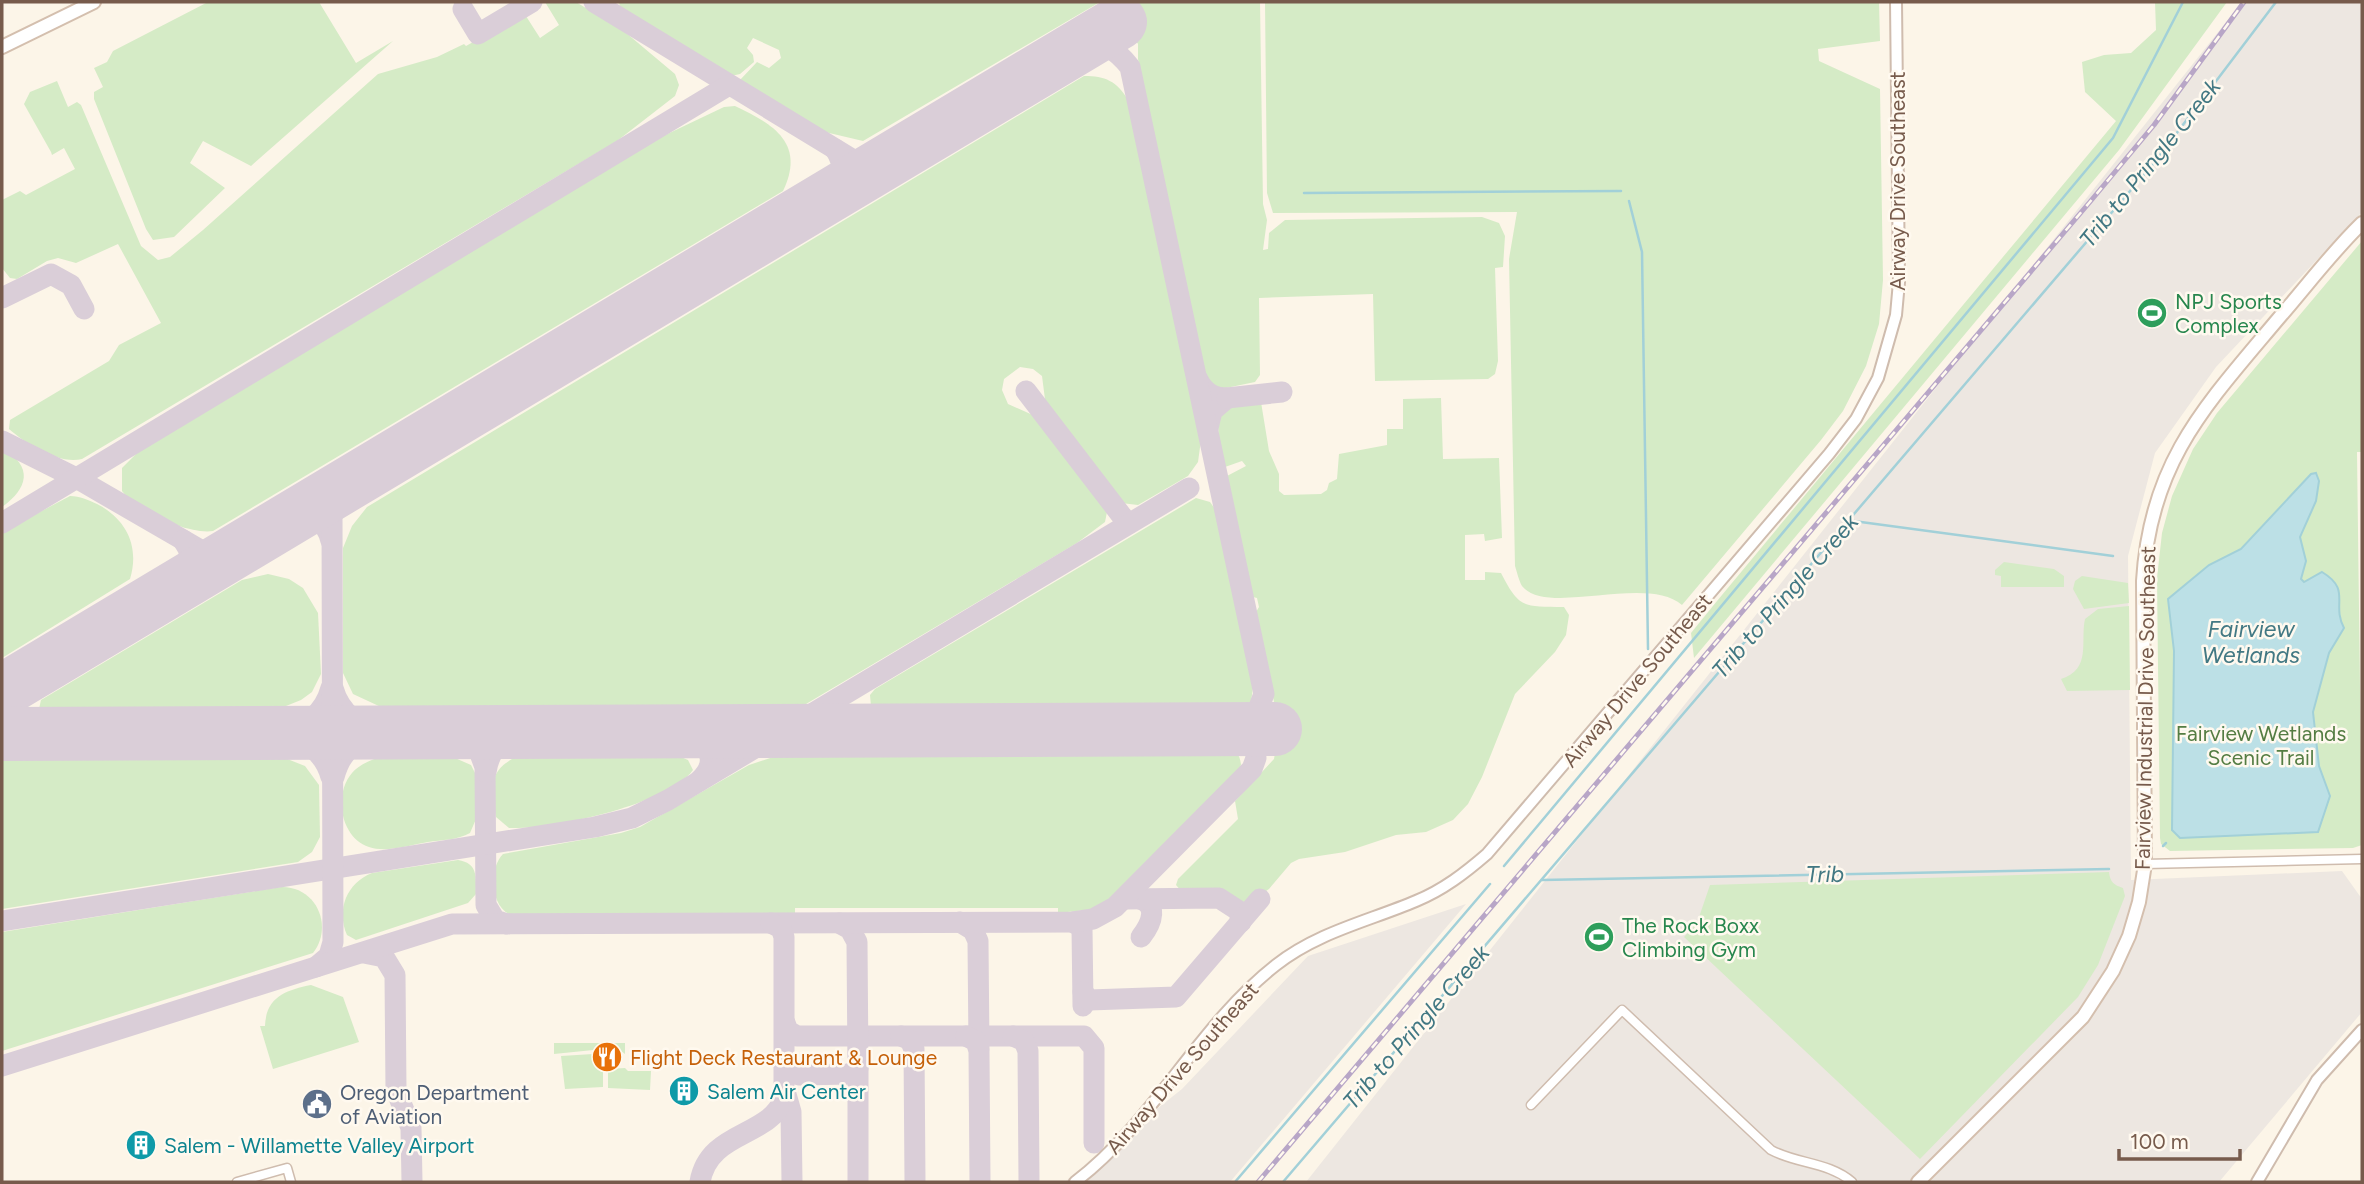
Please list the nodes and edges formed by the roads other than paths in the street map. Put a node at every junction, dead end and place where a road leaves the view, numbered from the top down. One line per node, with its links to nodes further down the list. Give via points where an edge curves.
1 (94, 2): 3 (main road)
2 (1896, 2): 11 (street, Airway Drive Southeast, via 1898,299 1886,359 1856,419 1487,855 1433,893 1321,938 1279,962 1233,1006 1110,1152)
3 (2, 47)
4 (2362, 223): 6 (main road, Fairview Industrial Drive Southeast, via 2205,405 2179,445 2157,497 2143,581)
5 (2362, 859): 6 (street)
6 (2145, 864): 13 (main road, Fairview Industrial Drive Southeast, via 2129,936 2095,1000 2073,1028)
7 (2362, 1030): 14 (street, via 2317,1080)
8 (1531, 1105): 12 (street, via 1622,1010 1771,1150 1830,1168)
9 (237, 1182): 10 (street, via 287,1168)
10 (291, 1182)
11 (1074, 1182)
12 (1852, 1182)
13 (1917, 1182)
14 (2257, 1182)

